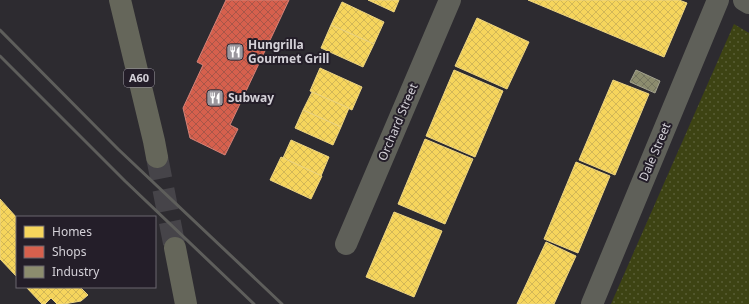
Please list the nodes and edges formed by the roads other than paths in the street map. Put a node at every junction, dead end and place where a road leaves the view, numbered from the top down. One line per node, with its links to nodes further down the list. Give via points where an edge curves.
1 (120, 0): 6 (highway, A60)
2 (450, 0): 7 (street, Orchard Street)
3 (718, 0): 10 (street, Dale Street)
4 (744, 0): 5 (street)
5 (749, 3)
6 (157, 157)
7 (346, 244)
8 (175, 248): 9 (highway)
9 (186, 304)
10 (592, 304)

